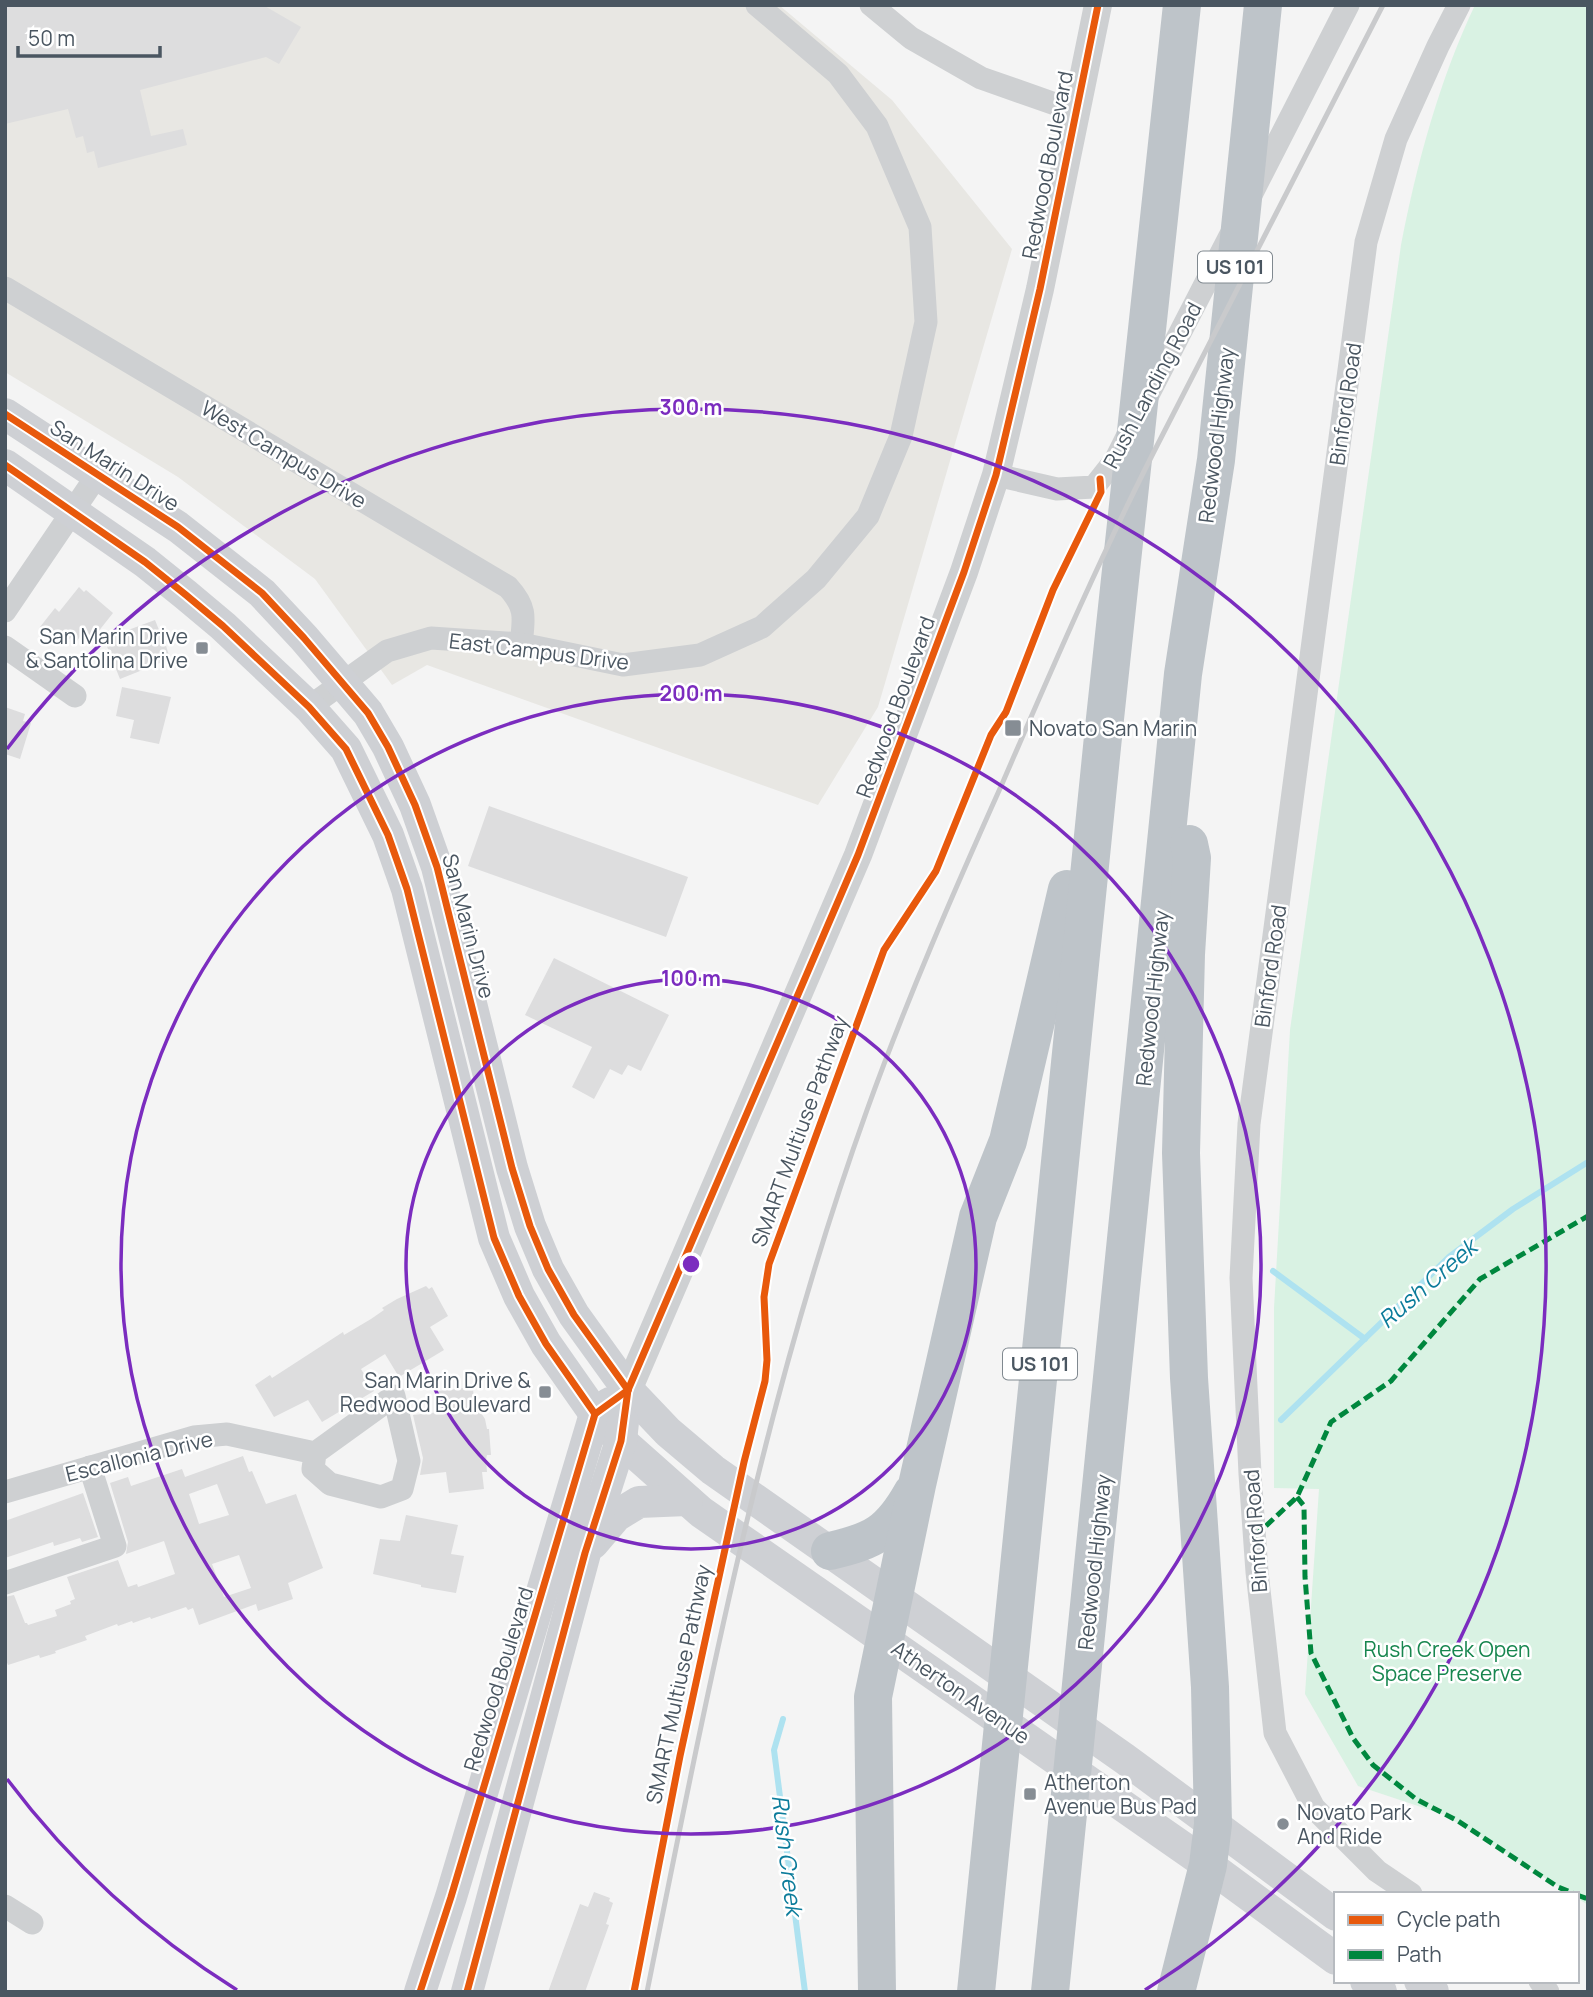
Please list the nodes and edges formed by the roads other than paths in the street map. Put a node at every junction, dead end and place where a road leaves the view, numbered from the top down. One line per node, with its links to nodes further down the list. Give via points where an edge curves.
1 (757, 5): 16 (street, East Campus Drive, via 838,74 877,126 919,228 926,322 901,436 868,516 816,579 762,627 700,655 623,664)
2 (871, 5): 8 (street, via 911,38 981,78)
3 (1098, 5): 8 (street, Redwood Boulevard)
4 (1182, 5): 21 (highway, US 101)
5 (1263, 5): 22 (highway, Redwood Highway / US 101, via 1216,460 1183,674)
6 (1348, 5): 13 (street, Rush Landing Road, via 1116,459 1094,487 1057,489)
7 (1459, 5): 38 (street, Binford Road, via 1396,139 1366,242 1249,1124 1241,1278 1254,1523 1275,1733 1314,1808 1377,1871)
8 (1075, 111): 13 (street, Redwood Boulevard, via 1040,289)
9 (5, 288): 16 (street, West Campus Drive, via 508,587 520,600 524,615)
10 (5, 414): 12 (main road, San Marin Drive)
11 (5, 465): 14 (main road)
12 (98, 474): 14 (street); 18 (main road, San Marin Drive, via 178,527 262,593)
13 (996, 475): 23 (street, Redwood Boulevard, via 928,673 858,855)
14 (74, 512): 15 (street); 20 (main road, via 195,602)
15 (5, 611)
16 (521, 645): 18 (street, East Campus Drive, via 431,639 387,651)
17 (5, 647): 19 (street)
18 (341, 682): 20 (street, East Campus Drive); 23 (main road, San Marin Drive, via 368,713 388,747 437,867 530,1226 574,1315)
19 (75, 696)
20 (309, 707): 24 (main road, via 346,749 388,835 407,888 494,1238 545,1344)
21 (1103, 737): 28 (highway, via 1008,1141 978,1217); 46 (highway, US 101)
22 (1175, 773): 36 (highway, via 1192,858 1181,1153 1190,1391 1210,1687); 47 (highway, Redwood Highway / US 101)
23 (628, 1390): 24 (main road, Redwood Boulevard); 25 (main road, Redwood Boulevard); 31 (main road, Atherton Avenue, via 713,1470)
24 (596, 1414): 25 (main road, Atherton Avenue); 43 (main road, Redwood Boulevard)
25 (621, 1441): 30 (main road, Atherton Avenue); 32 (main road, Redwood Boulevard)
26 (315, 1453): 26 (street, via 349,1429 394,1396 409,1461 402,1489 381,1497 330,1484 313,1469); 27 (street, Escallonia Drive, via 227,1434 194,1437)
27 (90, 1467): 29 (street, Escallonia Drive); 33 (street, via 115,1546)
28 (917, 1485): 31 (highway, via 888,1528 855,1546); 34 (highway)
29 (5, 1492)
30 (694, 1506): 32 (main road, via 639,1502 616,1516); 35 (main road, Atherton Avenue)
31 (830, 1551): 34 (main road, Atherton Avenue)
32 (585, 1553): 44 (main road, Redwood Boulevard)
33 (5, 1583)
34 (894, 1596): 35 (highway); 36 (main road, Atherton Avenue)
35 (883, 1638): 37 (main road, Atherton Avenue); 45 (highway, via 873,1696)
36 (1213, 1824): 37 (highway); 40 (main road, Atherton Avenue)
37 (1208, 1864): 42 (main road, Atherton Avenue); 48 (highway)
38 (1408, 1892)
39 (5, 1906): 41 (street)
40 (1334, 1914)
41 (32, 1923)
42 (1334, 1958)
43 (420, 1992)
44 (467, 1992)
45 (877, 1992)
46 (976, 1992)
47 (1050, 1992)
48 (1176, 1992)

